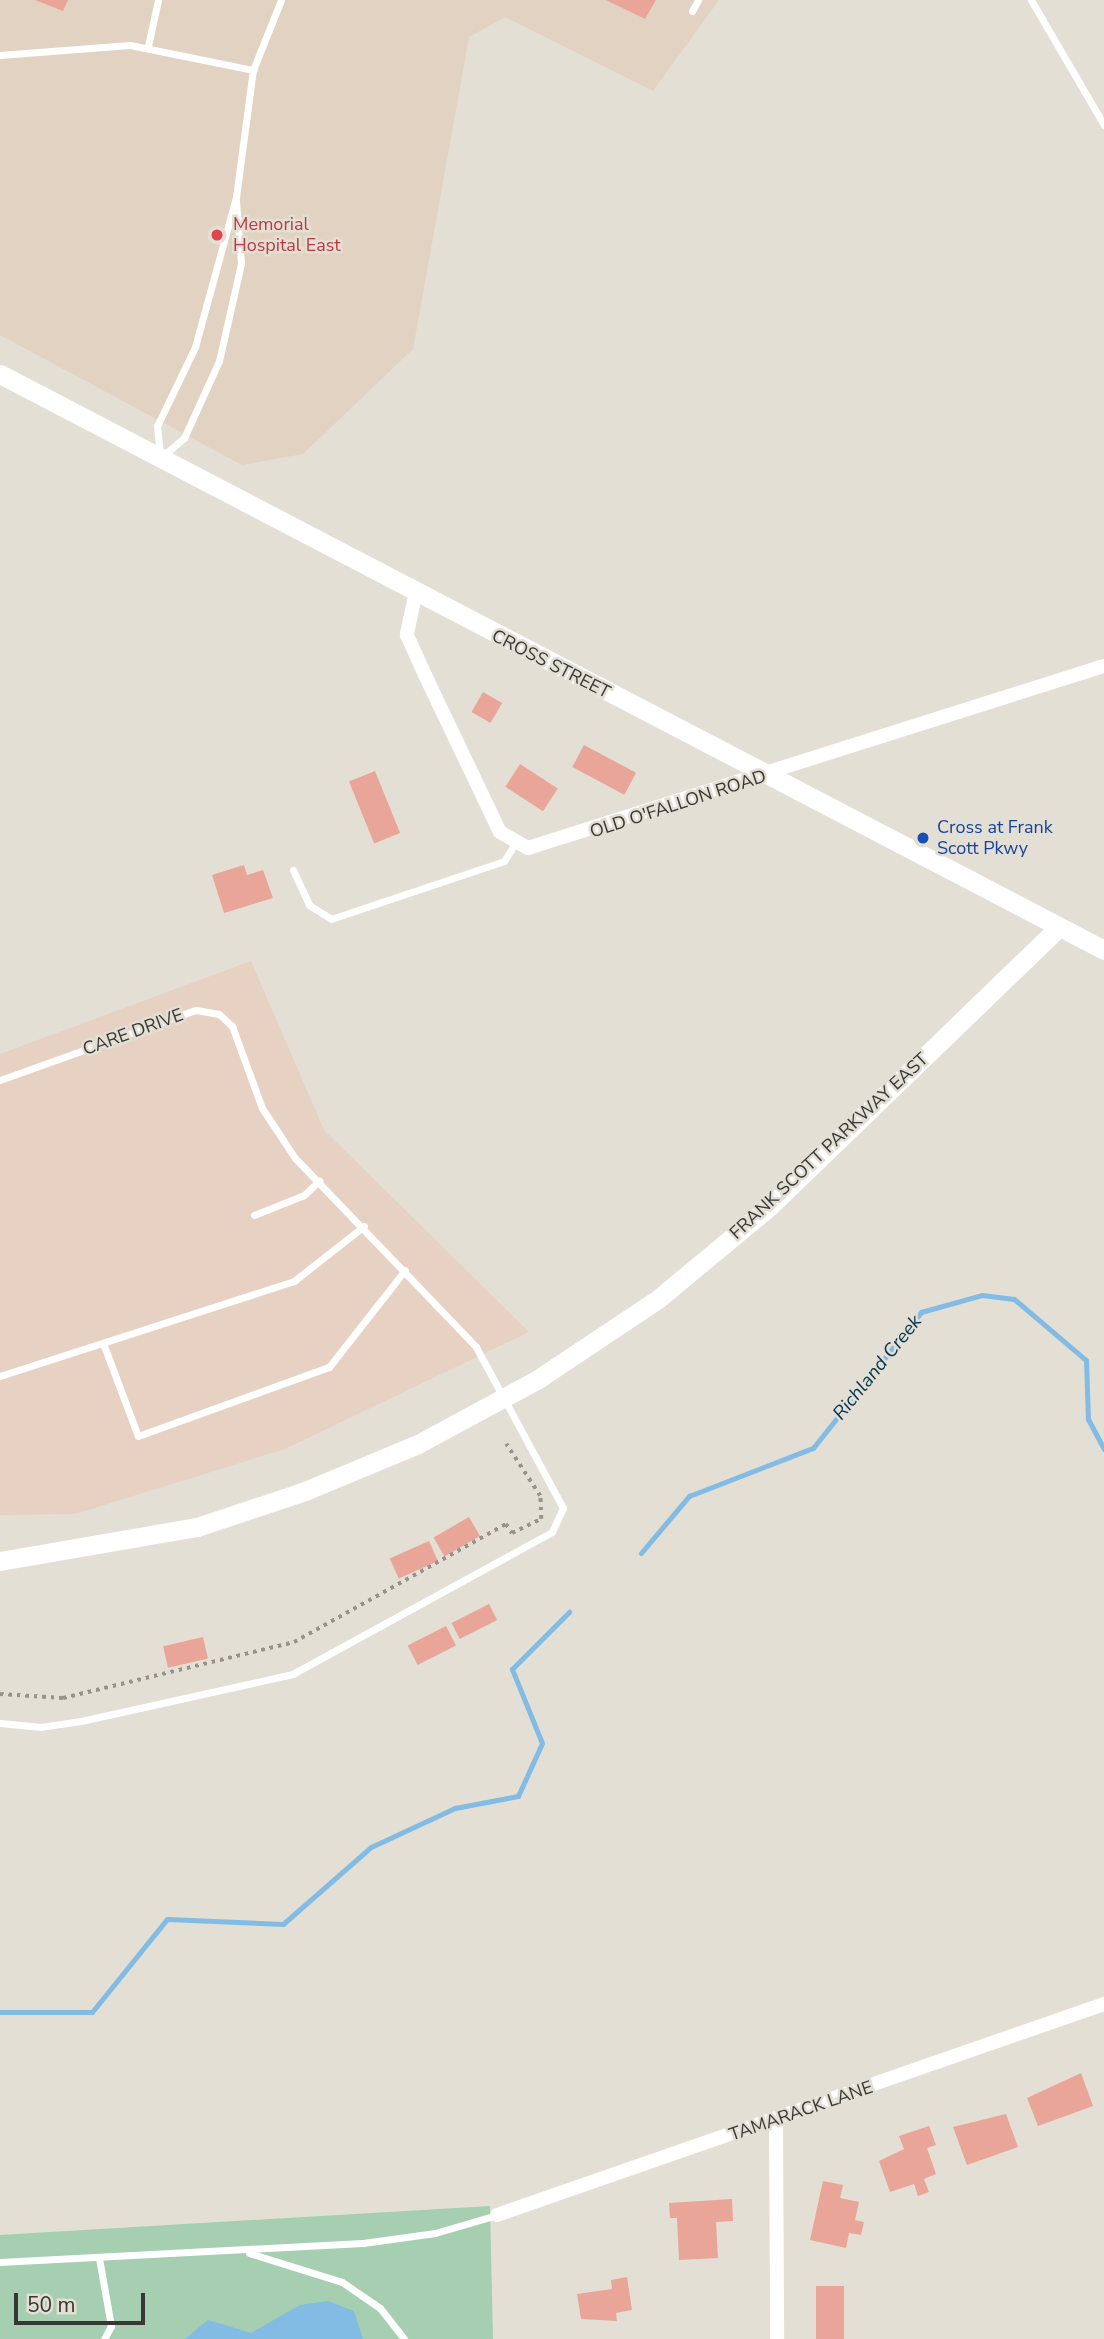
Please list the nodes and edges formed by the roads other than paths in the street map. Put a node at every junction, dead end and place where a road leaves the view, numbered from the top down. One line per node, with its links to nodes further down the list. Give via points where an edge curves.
1 (158, 0): 6 (lane)
2 (281, 0): 8 (lane)
3 (698, 0): 5 (lane)
4 (1031, 0): 9 (lane)
5 (692, 11)
6 (148, 46): 7 (lane); 8 (lane)
7 (0, 55)
8 (253, 70): 10 (lane)
9 (1104, 125)
10 (236, 197): 12 (lane, via 195,347 157,426); 12 (lane, via 241,263 223,349 184,438)
11 (0, 374): 12 (main road, CROSS STREET)
12 (161, 458): 13 (main road, CROSS STREET)
13 (415, 596): 15 (main road, CROSS STREET); 16 (street, via 407,635 500,832)
14 (1104, 666): 15 (street, OLD O'FALLON ROAD)
15 (766, 775): 16 (street, OLD O'FALLON ROAD, via 545,848); 18 (main road, CROSS STREET)
16 (516, 842): 17 (lane, via 504,861 331,919 309,905)
17 (293, 870)
18 (1059, 927): 19 (main road, CROSS STREET); 27 (main road, FRANK SCOTT PARKWAY EAST, via 769,1207 658,1298)
19 (1104, 950)
20 (0, 1080): 21 (lane, CARE DRIVE, via 197,1010 219,1014 232,1026 262,1108)
21 (320, 1181): 22 (lane, via 304,1195); 23 (lane, CARE DRIVE)
22 (254, 1215)
23 (364, 1226): 24 (lane, CARE DRIVE); 25 (lane, via 294,1281)
24 (405, 1270): 25 (lane, via 329,1367 138,1436); 27 (lane, CARE DRIVE, via 477,1348)
25 (103, 1343): 26 (lane)
26 (0, 1376)
27 (506, 1396): 28 (main road, FRANK SCOTT PARKWAY EAST, via 418,1444 197,1527); 29 (lane, CARE DRIVE, via 563,1508 552,1532 269,1682 40,1727)
28 (0, 1561)
29 (0, 1723)
30 (1104, 2004): 31 (street, TAMARACK LANE)
31 (776, 2120): 32 (street, TAMARACK LANE); 38 (street)
32 (497, 2215): 33 (lane, via 388,2241)
33 (241, 2251): 34 (lane); 37 (lane, via 342,2282 380,2308)
34 (99, 2258): 35 (lane); 36 (lane, via 111,2326)
35 (0, 2262)
36 (104, 2339)
37 (404, 2339)
38 (777, 2339)

